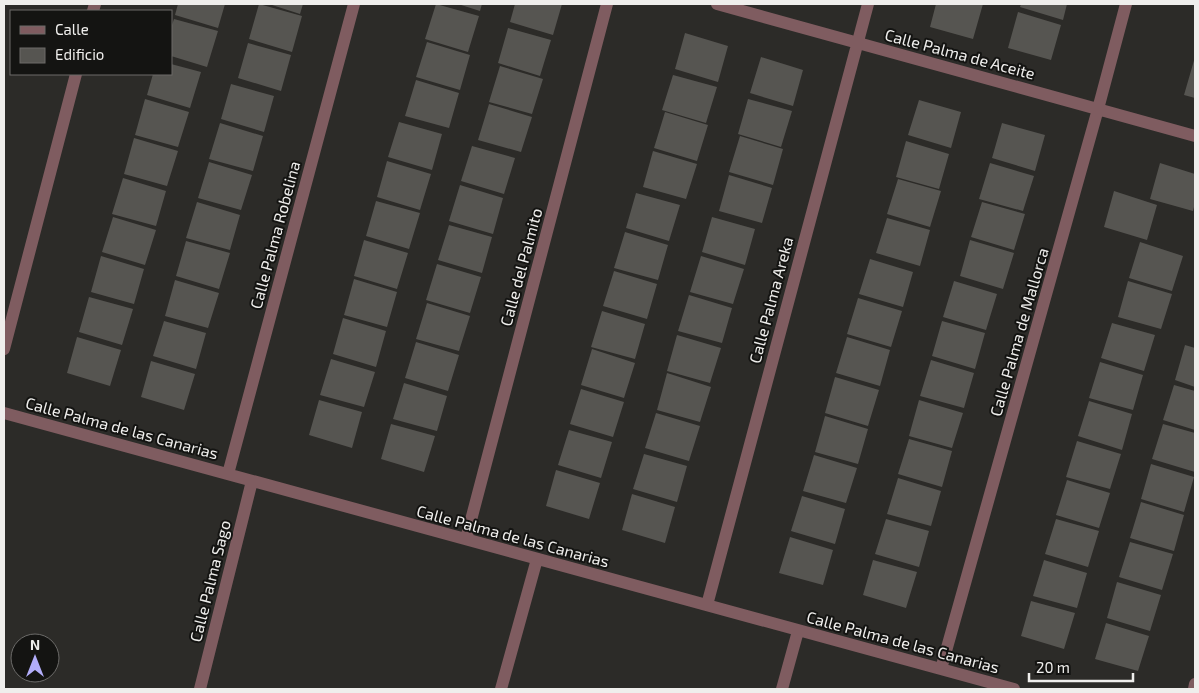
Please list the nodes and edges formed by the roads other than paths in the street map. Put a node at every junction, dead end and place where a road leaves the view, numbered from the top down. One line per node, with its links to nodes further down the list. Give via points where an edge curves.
1 (354, 4): 12 (street, Calle Palma Robelina)
2 (607, 4): 14 (street, Calle del Palmito)
3 (717, 4): 6 (street, Calle Palma de Aceite)
4 (868, 4): 6 (street, Calle Palma Areka)
5 (1126, 4): 8 (street, Calle Palma de Mallorca)
6 (857, 43): 8 (street, Calle Palma de Aceite); 16 (street, Calle Palma Areka)
7 (76, 75): 10 (street)
8 (1098, 109): 9 (street, Calle Palma de Aceite); 18 (street, Calle Palma de Mallorca)
9 (1195, 136)
10 (4, 349)
11 (4, 413): 12 (street, Calle Palma de las Canarias)
12 (228, 474): 13 (street, Calle Palma de las Canarias)
13 (252, 481): 14 (street, Calle Palma de las Canarias); 20 (street, Calle Palma Sago)
14 (466, 540): 15 (street, Calle Palma de las Canarias)
15 (537, 559): 16 (street, Calle Palma de las Canarias); 21 (street)
16 (707, 605): 17 (street, Calle Palma de las Canarias)
17 (798, 630): 18 (street, Calle Palma de las Canarias); 22 (street)
18 (941, 670): 23 (street, Calle Palma de las Canarias)
19 (1195, 684): 24 (street)
20 (200, 689)
21 (501, 689)
22 (782, 689)
23 (1014, 689)
24 (1194, 689)

